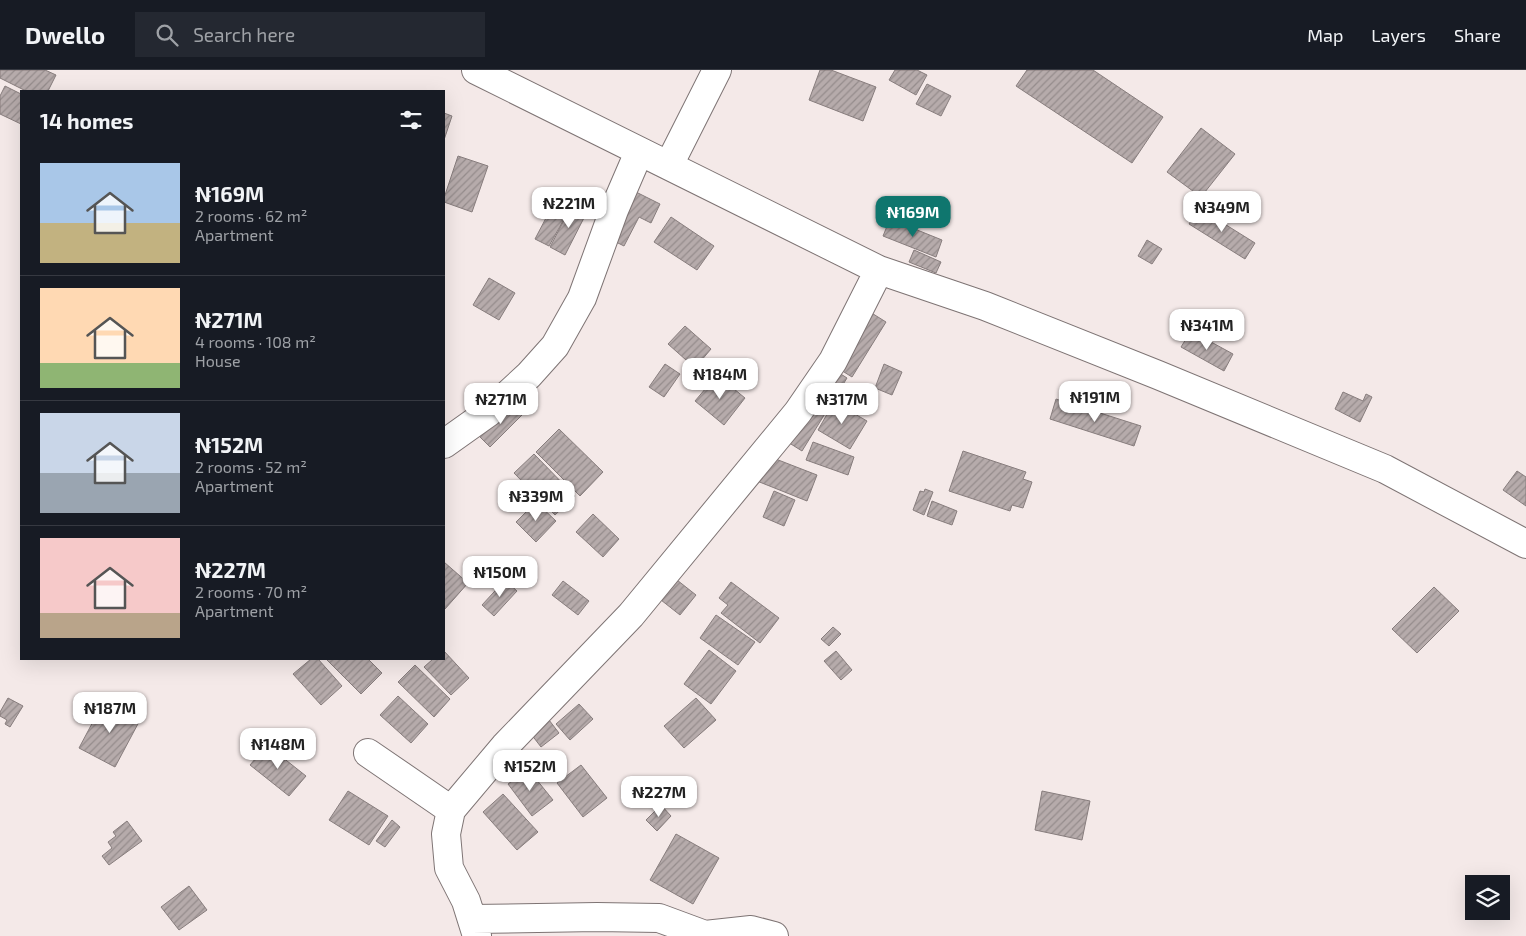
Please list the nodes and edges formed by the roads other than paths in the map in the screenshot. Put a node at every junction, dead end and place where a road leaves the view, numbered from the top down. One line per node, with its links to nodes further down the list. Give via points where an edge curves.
1 (476, 70): 3 (street)
2 (717, 70): 4 (street)
3 (639, 152): 4 (street); 6 (street, via 610,219 582,298 555,346 489,412)
4 (669, 165): 5 (street)
5 (878, 270): 7 (street, via 985,306 1384,469); 9 (street, via 833,361 798,412 631,615 505,746)
6 (445, 443)
7 (1526, 544)
8 (368, 753): 9 (street)
9 (451, 810): 10 (street, via 446,834 449,868 466,901)
10 (474, 927): 11 (street, via 659,918 705,935 751,930)
11 (774, 936)

